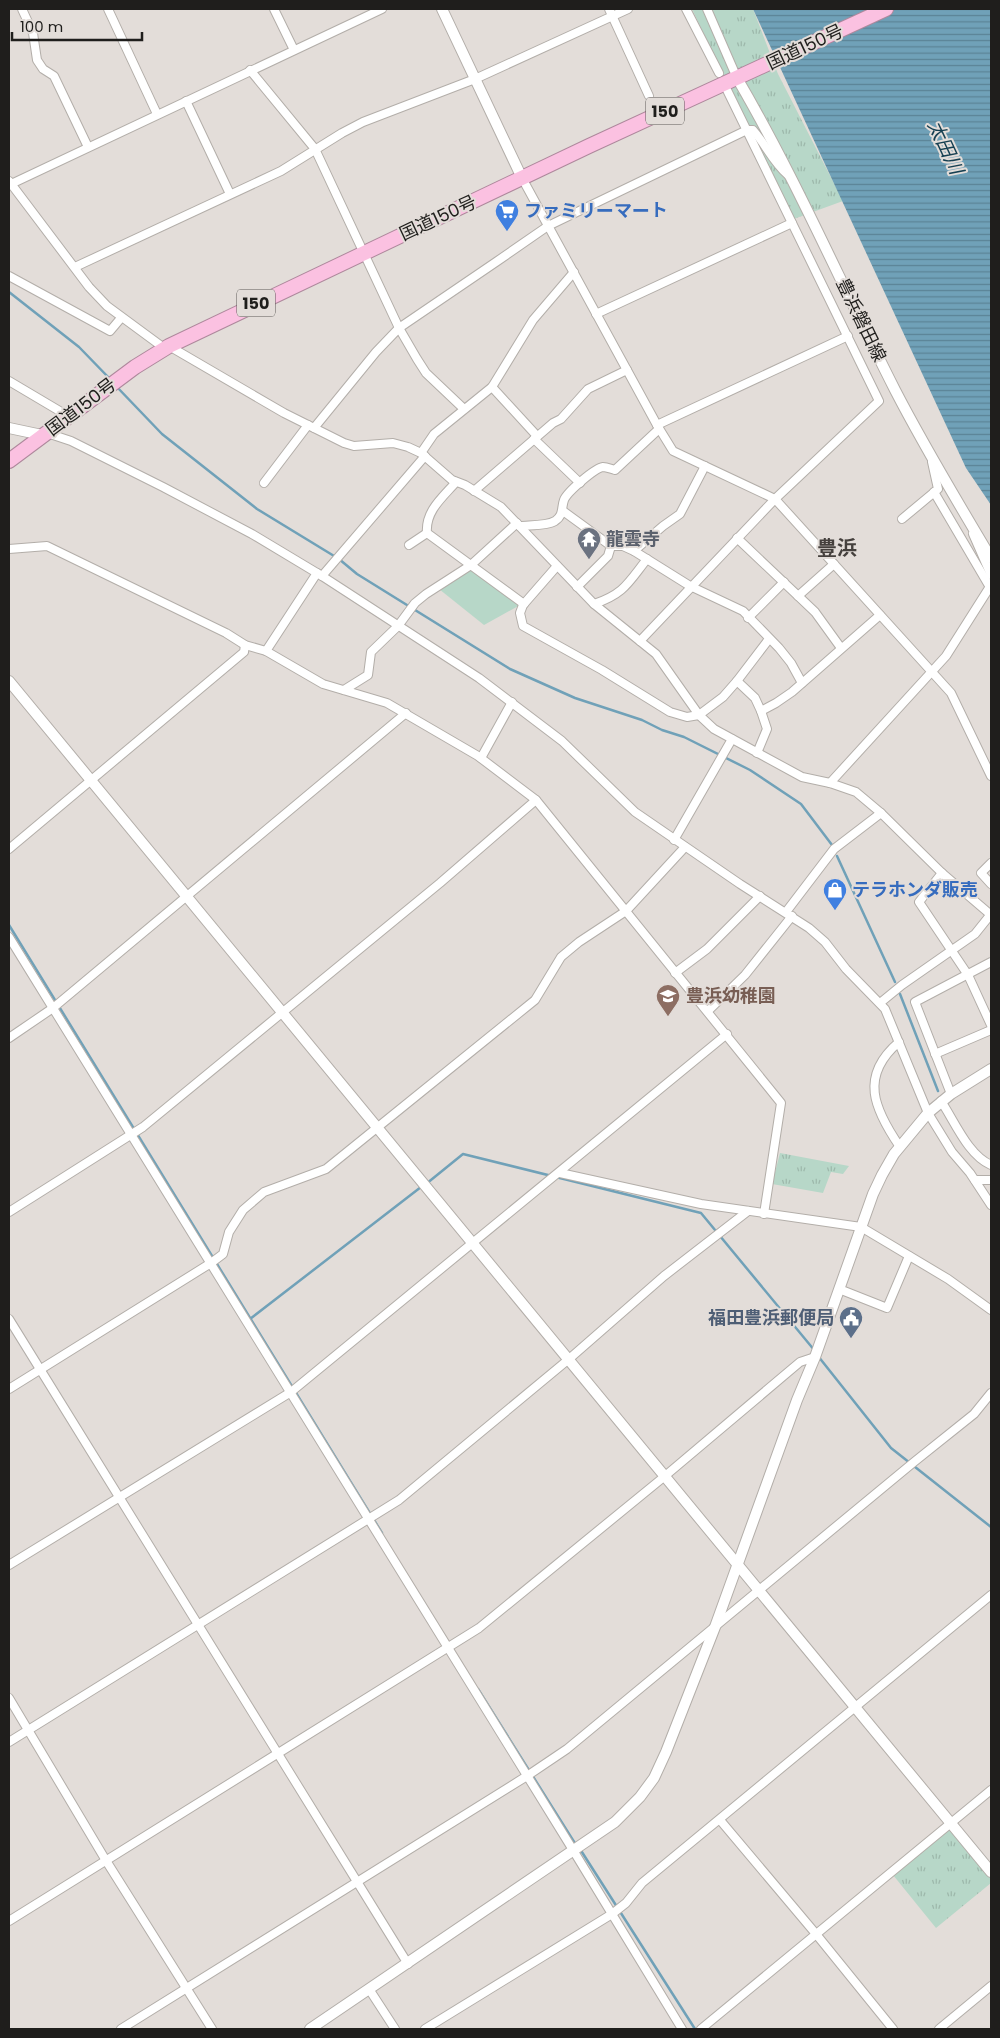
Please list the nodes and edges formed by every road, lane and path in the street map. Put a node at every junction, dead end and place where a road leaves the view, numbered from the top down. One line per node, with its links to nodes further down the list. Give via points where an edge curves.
1 (22, 9): 21 (street, via 33,33 37,60 54,76)
2 (108, 9): 19 (street)
3 (274, 9): 11 (street)
4 (382, 9): 11 (street)
5 (442, 9): 15 (street)
6 (628, 9): 10 (street)
7 (686, 9): 13 (street)
8 (707, 9): 14 (street)
9 (886, 9): 14 (highway, 国道150号 / 150)
10 (611, 12): 15 (street); 17 (street)
11 (294, 50): 12 (street)
12 (250, 70): 18 (street); 22 (street)
13 (719, 73)
14 (739, 77): 23 (street, 豊浜磐田線); 24 (highway, 国道150号 / 150)
15 (475, 79): 22 (street, via 363,122); 24 (street)
16 (727, 90): 20 (street)
17 (650, 96)
18 (186, 101): 19 (street); 26 (street)
19 (157, 114): 21 (street)
20 (747, 130): 23 (street, via 753,130 777,166); 27 (street); 28 (street)
21 (88, 147): 25 (street)
22 (315, 149): 26 (street, via 281,171); 29 (street)
23 (789, 176): 48 (street, 豊浜磐田線)
24 (522, 178): 28 (street); 29 (highway, 国道150号 / 150)
25 (10, 183): 30 (street)
26 (230, 194): 30 (street)
27 (792, 223): 33 (street); 36 (street)
28 (548, 226): 31 (street); 35 (street)
29 (364, 253): 35 (street); 37 (highway, 国道150号 / 150)
30 (75, 267): 34 (street, via 101,300)
31 (574, 272): 33 (street); 40 (street, via 533,320)
32 (9, 276): 34 (street, via 110,331)
33 (596, 314): 38 (street)
34 (121, 318): 37 (street)
35 (398, 328): 41 (street, via 426,372); 43 (street)
36 (848, 336): 44 (street); 57 (street, via 879,401)
37 (166, 347): 42 (highway, 国道150号 / 150); 43 (street)
38 (626, 370): 44 (street); 47 (street, via 588,389 561,419)
39 (9, 382): 42 (street)
40 (492, 387): 41 (street); 47 (street)
41 (464, 409): 49 (street, via 434,434)
42 (68, 416): 46 (highway, 国道150号 / 150)
43 (311, 426): 49 (street, via 354,446 393,443); 54 (street)
44 (658, 427): 51 (street, via 673,451); 53 (street, via 615,470 604,467)
45 (9, 428): 46 (street)
46 (44, 434): 50 (highway, 国道150号 / 150); 73 (street, via 70,441 163,487)
47 (535, 438): 53 (street); 55 (street)
48 (929, 453): 56 (street, via 938,486); 61 (street, 豊浜磐田線)
49 (423, 454): 52 (street); 73 (street)
50 (9, 460)
51 (705, 466): 57 (street); 67 (street, via 680,514)
52 (456, 482): 55 (street); 62 (street, via 428,514)
53 (580, 482): 58 (street, via 564,499)
54 (264, 483)
55 (474, 491): 60 (street)
56 (934, 492): 59 (street); 78 (street)
57 (775, 499): 63 (street); 70 (street)
58 (563, 511): 60 (street, via 554,522); 65 (street)
59 (902, 519)
60 (519, 524): 71 (street); 72 (street)
61 (971, 524): 68 (street, 豊浜磐田線); 74 (street, via 973,538)
62 (427, 533): 64 (street); 71 (street)
63 (737, 538): 75 (street); 76 (street)
64 (409, 545)
65 (611, 546): 67 (street, via 623,546); 77 (street, via 608,556)
66 (9, 549): 87 (street, via 47,546)
67 (634, 552): 69 (street)
68 (991, 558)
69 (647, 559): 76 (street); 81 (street, via 621,592)
70 (834, 564): 79 (street); 82 (street)
71 (471, 565): 80 (street); 84 (street, via 415,603)
72 (558, 566): 77 (street); 80 (street)
73 (319, 574): 84 (street); 89 (street)
74 (991, 575)
75 (784, 582): 79 (street); 83 (street)
76 (690, 586): 83 (street, via 743,611); 86 (street)
77 (577, 587): 81 (street)
78 (991, 587): 90 (street)
79 (798, 596): 88 (street, via 815,612)
80 (524, 604): 98 (street, via 520,614 523,626 670,712 688,717)
81 (594, 604): 86 (street)
82 (880, 615): 88 (street); 90 (street)
83 (748, 618): 85 (street)
84 (398, 626): 94 (street, via 371,652 368,675); 95 (street)
85 (769, 639): 92 (street); 93 (street, via 791,663)
86 (640, 641): 98 (street, via 656,654)
87 (245, 645): 89 (street); 103 (street, via 244,652)
88 (841, 648): 93 (street)
89 (266, 651): 94 (street, via 323,684)
90 (932, 672): 102 (street, via 951,693); 104 (street)
91 (9, 681): 103 (street)
92 (737, 681): 96 (street, via 755,698); 98 (street, via 723,697)
93 (802, 683): 96 (street)
94 (344, 690): 97 (street, via 387,703)
95 (512, 702): 101 (street); 107 (street, via 562,741 635,812)
96 (761, 711): 100 (street, via 767,729)
97 (406, 714): 101 (street); 114 (street)
98 (699, 715): 99 (street)
99 (732, 739): 100 (street); 107 (street)
100 (757, 753): 104 (street, via 802,777)
101 (481, 758): 105 (street)
102 (991, 776)
103 (91, 781): 109 (street); 114 (street)
104 (830, 783): 106 (street, via 856,792)
105 (536, 800): 115 (street); 126 (street)
106 (882, 813): 111 (street); 116 (street, via 834,850)
107 (674, 840): 108 (street)
108 (685, 847): 113 (street); 115 (street)
109 (9, 849)
110 (991, 863): 112 (street, via 980,873)
111 (942, 873): 117 (street); 119 (street, via 919,902)
112 (991, 884)
113 (760, 896): 116 (street); 121 (street, via 707,949)
114 (188, 897): 124 (street); 126 (street)
115 (626, 911): 121 (street); 137 (street, via 567,952 535,1000)
116 (789, 914): 123 (street, via 825,942); 125 (street, via 745,975)
117 (991, 915): 119 (street, via 975,934)
118 (9, 938): 124 (street)
119 (952, 952): 122 (street); 123 (street, via 902,985)
120 (991, 962): 122 (street)
121 (676, 972): 125 (street)
122 (968, 976): 127 (street); 132 (street, via 915,1002)
123 (880, 1004): 131 (street)
124 (53, 1008): 130 (street); 138 (street)
125 (708, 1012): 129 (street)
126 (283, 1014): 137 (street); 138 (street)
127 (991, 1026)
128 (991, 1030): 132 (street)
129 (727, 1034): 141 (street); 147 (street, via 781,1103)
130 (9, 1038)
131 (899, 1042): 136 (street); 139 (street, via 886,1053 878,1068 874,1095 878,1110)
132 (935, 1054): 134 (street)
133 (991, 1068): 134 (street)
134 (950, 1094): 135 (street)
135 (941, 1101): 136 (street); 140 (street, via 972,1150 983,1162)
136 (928, 1113): 139 (street); 142 (street, via 952,1152)
137 (378, 1128): 149 (street); 151 (street, via 326,1169 264,1192 243,1210 229,1232 222,1254)
138 (131, 1136): 146 (street); 151 (street)
139 (900, 1147): 148 (street, via 873,1194)
140 (991, 1165)
141 (560, 1173): 145 (street); 149 (street)
142 (975, 1180): 143 (street); 144 (street)
143 (991, 1180)
144 (991, 1205)
145 (748, 1211): 147 (street); 156 (street, via 664,1276)
146 (9, 1212)
147 (764, 1214): 148 (street)
148 (861, 1227): 150 (street); 152 (street)
149 (473, 1244): 156 (street); 159 (street)
150 (909, 1256): 152 (street, via 887,1308); 153 (street, via 948,1278)
151 (211, 1263): 157 (street); 159 (street)
152 (839, 1289): 155 (street)
153 (991, 1310)
154 (9, 1319): 157 (street)
155 (815, 1357): 161 (street, via 800,1362); 164 (street)
156 (569, 1359): 161 (street); 163 (street, via 399,1500)
157 (40, 1370): 158 (street); 162 (street)
158 (9, 1389)
159 (291, 1392): 162 (street); 163 (street)
160 (991, 1393): 166 (street, via 974,1414)
161 (665, 1476): 164 (street); 170 (street, via 479,1628)
162 (119, 1497): 165 (street); 168 (street)
163 (368, 1518): 168 (street); 170 (street)
164 (738, 1564): 166 (street); 169 (street)
165 (9, 1565)
166 (760, 1590): 169 (street); 172 (street)
167 (991, 1595): 172 (street)
168 (198, 1625): 173 (street); 175 (street)
169 (715, 1627): 176 (street, via 567,1748); 180 (street, via 654,1778 615,1822)
170 (448, 1648): 175 (street); 176 (street)
171 (9, 1698): 173 (street)
172 (856, 1707): 178 (street); 179 (street)
173 (29, 1730): 174 (street); 181 (street)
174 (9, 1742)
175 (277, 1753): 181 (street); 183 (street)
176 (527, 1776): 180 (street); 183 (street)
177 (991, 1790): 179 (street)
178 (720, 1820): 184 (street, via 642,1883); 186 (street)
179 (951, 1824): 182 (street); 186 (street)
180 (573, 1850): 184 (street); 187 (street)
181 (106, 1859): 185 (street); 189 (street)
182 (991, 1872)
183 (357, 1881): 187 (street); 189 (street)
184 (612, 1914): 195 (street); 196 (street)
185 (9, 1921)
186 (816, 1934): 197 (street); 198 (street)
187 (408, 1964): 190 (street)
188 (991, 1986): 199 (street)
189 (185, 1988): 191 (street); 192 (street)
190 (369, 1989): 193 (street); 194 (street)
191 (121, 2029)
192 (212, 2029)
193 (310, 2029)
194 (396, 2029)
195 (425, 2029)
196 (682, 2029)
197 (701, 2029)
198 (893, 2029)
199 (939, 2029)

